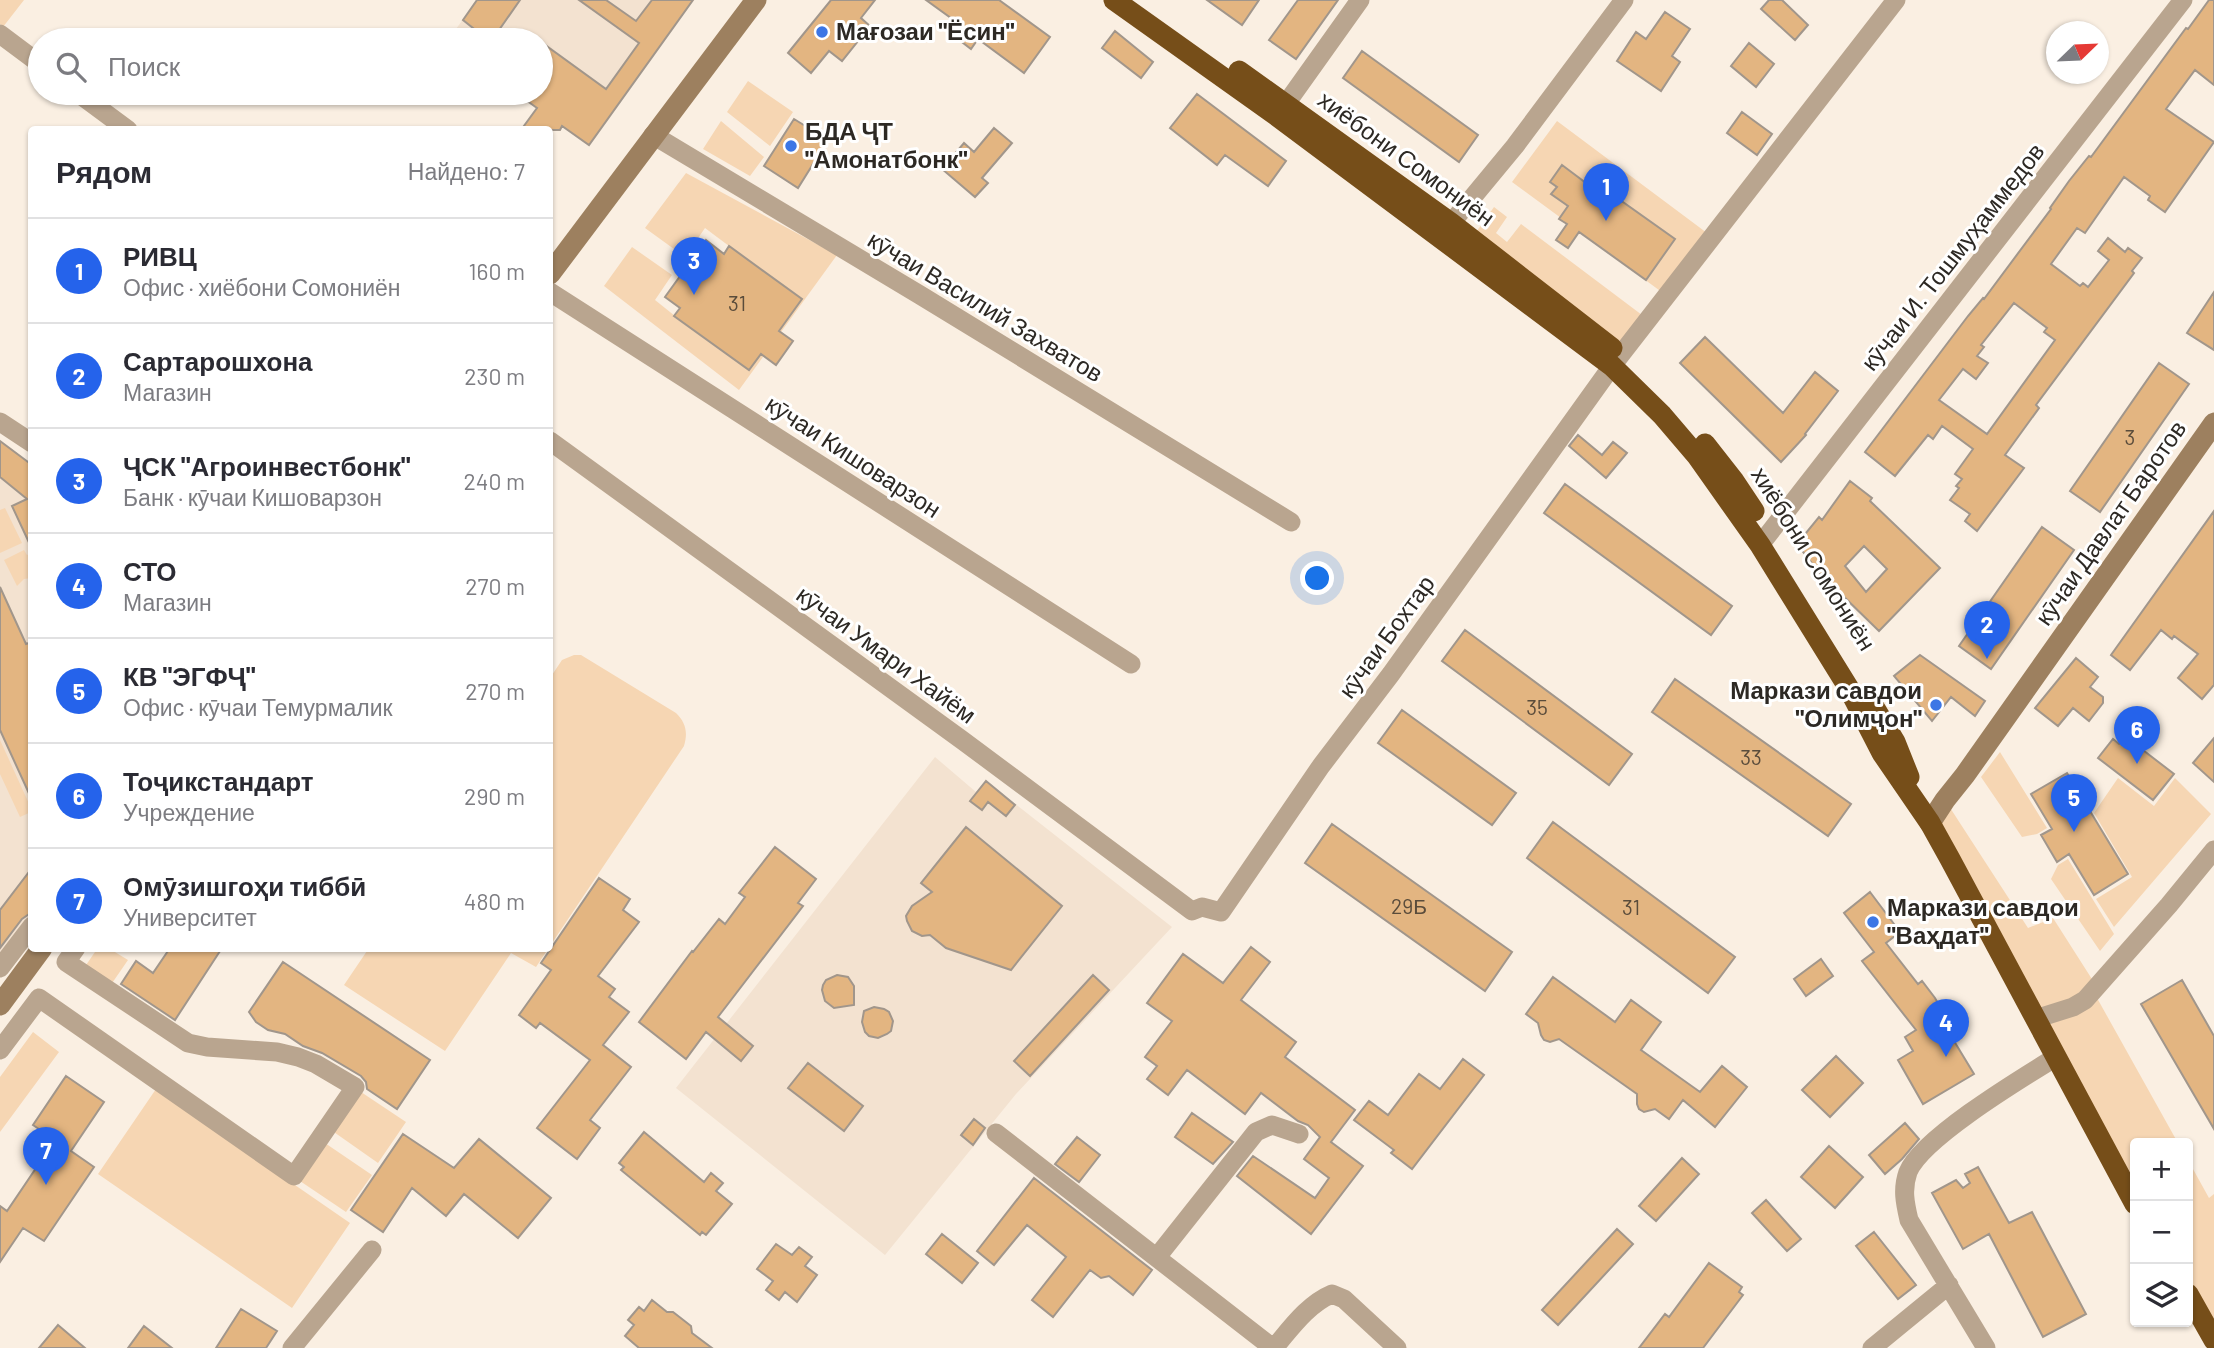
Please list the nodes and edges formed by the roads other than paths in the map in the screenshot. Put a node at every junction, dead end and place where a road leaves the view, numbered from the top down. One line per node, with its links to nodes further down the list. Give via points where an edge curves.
1 (756, 0): 13 (street)
2 (1114, 0): 11 (highway, хиёбони Сомониён)
3 (1139, 0): 11 (highway, хиёбони Сомониён)
4 (1360, 0): 11 (street)
5 (1624, 0): 14 (street)
6 (1896, 0): 17 (street)
7 (2183, 0): 23 (street, кӯчаи И. Тошмуҳаммедов)
8 (0, 34): 9 (street)
9 (28, 55)
10 (94, 105): 12 (street)
11 (1281, 110): 14 (highway, хиёбони Сомониён)
12 (123, 126)
13 (653, 135): 15 (street); 22 (street, кӯчаи Василий Захватов)
14 (1446, 230): 17 (highway, хиёбони Сомониён)
15 (553, 270)
16 (553, 294): 24 (street, кӯчаи Кишоварзон)
17 (1616, 360): 23 (highway, хиёбони Сомониён); 27 (street, кӯчаи Бохтар, via 1321,766 1221,912 1202,907)
18 (0, 422): 20 (street)
19 (2214, 423): 25 (street, кӯчаи Давлат Баротов)
20 (28, 440)
21 (553, 443): 27 (street, кӯчаи Умари Хайём)
22 (1291, 522)
23 (1765, 539): 25 (highway, хиёбони Сомониён, via 1882,753)
24 (1131, 664)
25 (1930, 824): 33 (highway, хиёбони Сомониён)
26 (2214, 850): 33 (street, via 2085,1000)
27 (1192, 911)
28 (28, 931): 31 (street)
29 (39, 952): 32 (street)
30 (73, 952): 34 (street, via 66,962 183,1041 298,1057 355,1087 294,1176 39,998)
31 (0, 968)
32 (0, 1005)
33 (2035, 1019): 35 (highway, хиёбони Сомониён)
34 (0, 1050)
35 (2056, 1057): 38 (highway, хиёбони Сомониён); 41 (street, via 1948,1130 1909,1169 1904,1184 1909,1220)
36 (996, 1133): 40 (street)
37 (1299, 1134): 40 (street, via 1272,1125 1256,1132)
38 (2134, 1201)
39 (372, 1250): 44 (street)
40 (1157, 1257): 45 (street)
41 (1948, 1285): 47 (street); 48 (street)
42 (2193, 1303): 43 (highway)
43 (2214, 1340)
44 (292, 1348)
45 (1273, 1348): 46 (street, via 1308,1309 1332,1294 1344,1299)
46 (1397, 1348)
47 (1872, 1348)
48 (1986, 1348)

